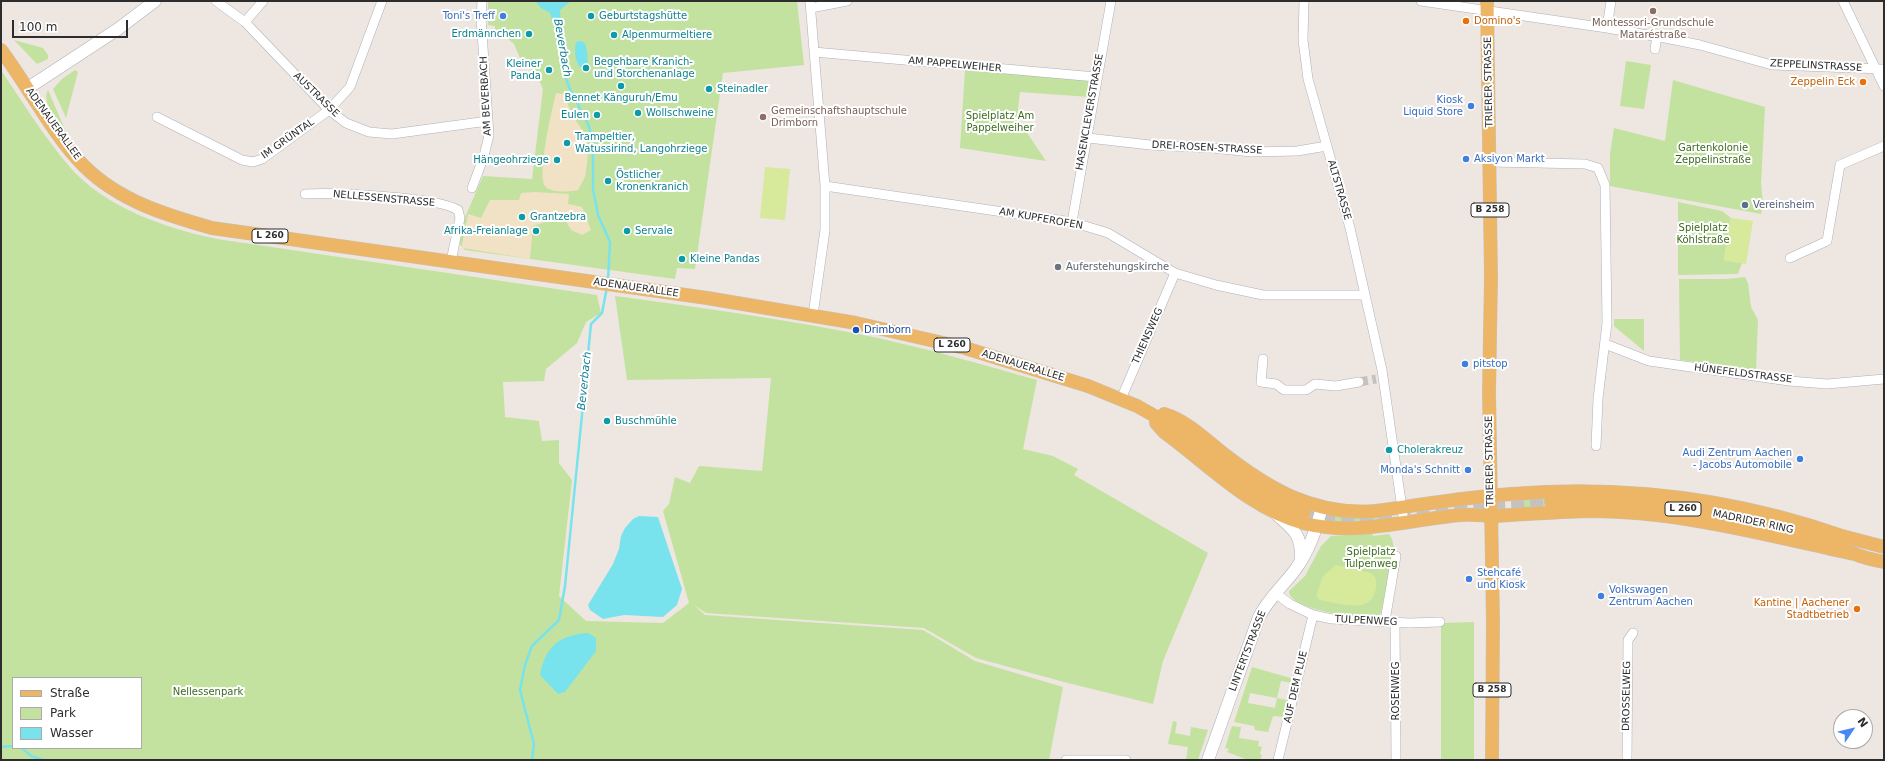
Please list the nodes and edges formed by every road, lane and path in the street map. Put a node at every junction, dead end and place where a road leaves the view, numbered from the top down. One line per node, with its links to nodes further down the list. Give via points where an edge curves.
1 (155, 1): 23 (main road, via 118,29)
2 (216, 1): 14 (street, AUSTRASSE)
3 (264, 1): 14 (street)
4 (382, 1): 24 (street, IM GRÜNTAL, via 350,87)
5 (482, 1): 26 (street, AM BEVERBACH)
6 (847, 1): 12 (street)
7 (1111, 1): 21 (street, HASENCLEVERSTRASSE)
8 (1304, 1): 28 (street, ALTSTRASSE, via 1303,40 1308,79)
9 (1421, 1): 13 (street, ZEPPELINSTRASSE)
10 (1611, 1): 15 (street)
11 (1843, 1): 20 (street)
12 (811, 4): 19 (street)
13 (1488, 6): 15 (street, ZEPPELINSTRASSE); 30 (main road, TRIERER STRASSE / B 258)
14 (245, 22): 24 (street, AUSTRASSE)
15 (1607, 28): 16 (street, ZEPPELINSTRASSE)
16 (1656, 36): 17 (street); 20 (street, ZEPPELINSTRASSE, via 1772,65)
17 (1654, 49)
18 (1, 50): 23 (main road, ADENAUERALLEE / L 260)
19 (814, 52): 21 (street, AM PAPPELWEIHER); 31 (street)
20 (1880, 69): 22 (street)
21 (1096, 77): 27 (street, HASENCLEVERSTRASSE)
22 (1884, 86)
23 (28, 88): 36 (main road, ADENAUERALLEE / L 260, via 58,134 85,167 132,200 157,211 212,228)
24 (329, 110): 25 (street, IM GRÜNTAL, via 262,159 253,162 227,153); 26 (street, AUSTRASSE, via 346,123 368,132 392,134)
25 (157, 117)
26 (488, 121): 32 (street, AM BEVERBACH, via 489,135 484,156)
27 (1088, 138): 28 (street, DREI-ROSEN-STRASSE, via 1251,152 1297,151); 34 (street, HASENCLEVERSTRASSE)
28 (1327, 146): 38 (street, ALTSTRASSE, via 1350,228)
29 (1884, 146): 35 (street, via 1840,165 1827,241)
30 (1490, 162): 40 (street, via 1585,164 1598,168 1605,185 1607,323); 47 (main road, TRIERER STRASSE / B 258, via 1491,285 1488,392)
31 (825, 186): 34 (street, AM KUPFEROFEN); 39 (street, via 825,230)
32 (472, 188)
33 (305, 194): 36 (street, NELLESSENSTRASSE, via 403,199 454,207 458,210 460,218)
34 (1072, 222): 37 (street, AM KUPFEROFEN, via 1108,233)
35 (1790, 258)
36 (452, 261): 39 (main road, ADENAUERALLEE / L 260)
37 (1175, 274): 38 (street, AM KUPFEROFEN, via 1263,295); 44 (street, THIENSWEG)
38 (1365, 295): 50 (street, ALTSTRASSE)
39 (813, 315): 44 (main road, ADENAUERALLEE / L 260, via 970,350)
40 (1604, 344): 42 (street, HÜNEFELDSTRASSE, via 1649,361 1782,380 1827,384); 46 (street)
41 (1263, 359): 43 (street, via 1261,382 1276,384 1284,390 1306,390 1314,384 1336,386)
42 (1884, 379)
43 (1359, 382)
44 (1121, 398): 45 (main road, ADENAUERALLEE / L 260)
45 (1144, 409): 49 (main road, via 1174,417 1258,480 1291,497); 51 (main road, via 1164,432 1244,494); 52 (main road, ADENAUERALLEE / L 260, via 1179,431 1237,478 1258,491)
46 (1596, 446)
47 (1491, 496): 50 (main road); 53 (main road, TRIERER STRASSE / B 258); 57 (main road, via 1602,491 1672,496 1781,516)
48 (1551, 502): 56 (main road, MADRIDER RING / L 260, via 1615,503 1693,510)
49 (1322, 507): 50 (main road, via 1358,512); 55 (main road, LINTERTSTRASSE)
50 (1401, 508): 54 (street, ALTSTRASSE)
51 (1272, 511): 55 (main road); 61 (main road, via 1297,533 1302,550)
52 (1304, 512)
53 (1491, 516): 54 (main road, via 1464,515); 59 (main road, via 1592,511 1642,514 1695,520); 75 (main road, TRIERER STRASSE / B 258)
54 (1404, 522): 55 (main road, via 1341,529)
55 (1317, 526): 61 (main road, LINTERTSTRASSE)
56 (1812, 535): 57 (main road, MADRIDER RING / L 260); 59 (main road, MADRIDER RING / L 260)
57 (1842, 536): 58 (main road, MADRIDER RING / L 260)
58 (1884, 547)
59 (1854, 554): 62 (main road, MADRIDER RING / L 260)
60 (1396, 556): 65 (street)
61 (1301, 561): 63 (main road, LINTERTSTRASSE)
62 (1884, 562)
63 (1275, 593): 64 (street, TULPENWEG, via 1290,604); 72 (main road, LINTERTSTRASSE, via 1259,617)
64 (1313, 615): 65 (street, TULPENWEG, via 1346,621); 73 (street, AUF DEM PLUE)
65 (1385, 620): 66 (street, TULPENWEG)
66 (1395, 622): 67 (street, TULPENWEG); 74 (street, ROSENWEG)
67 (1440, 622)
68 (1633, 633): 76 (street, DROSSELWEG, via 1628,640)
69 (1066, 760): 70 (street)
70 (1116, 760): 71 (street)
71 (1126, 760)
72 (1208, 760)
73 (1278, 760)
74 (1396, 760)
75 (1492, 760)
76 (1627, 760)

